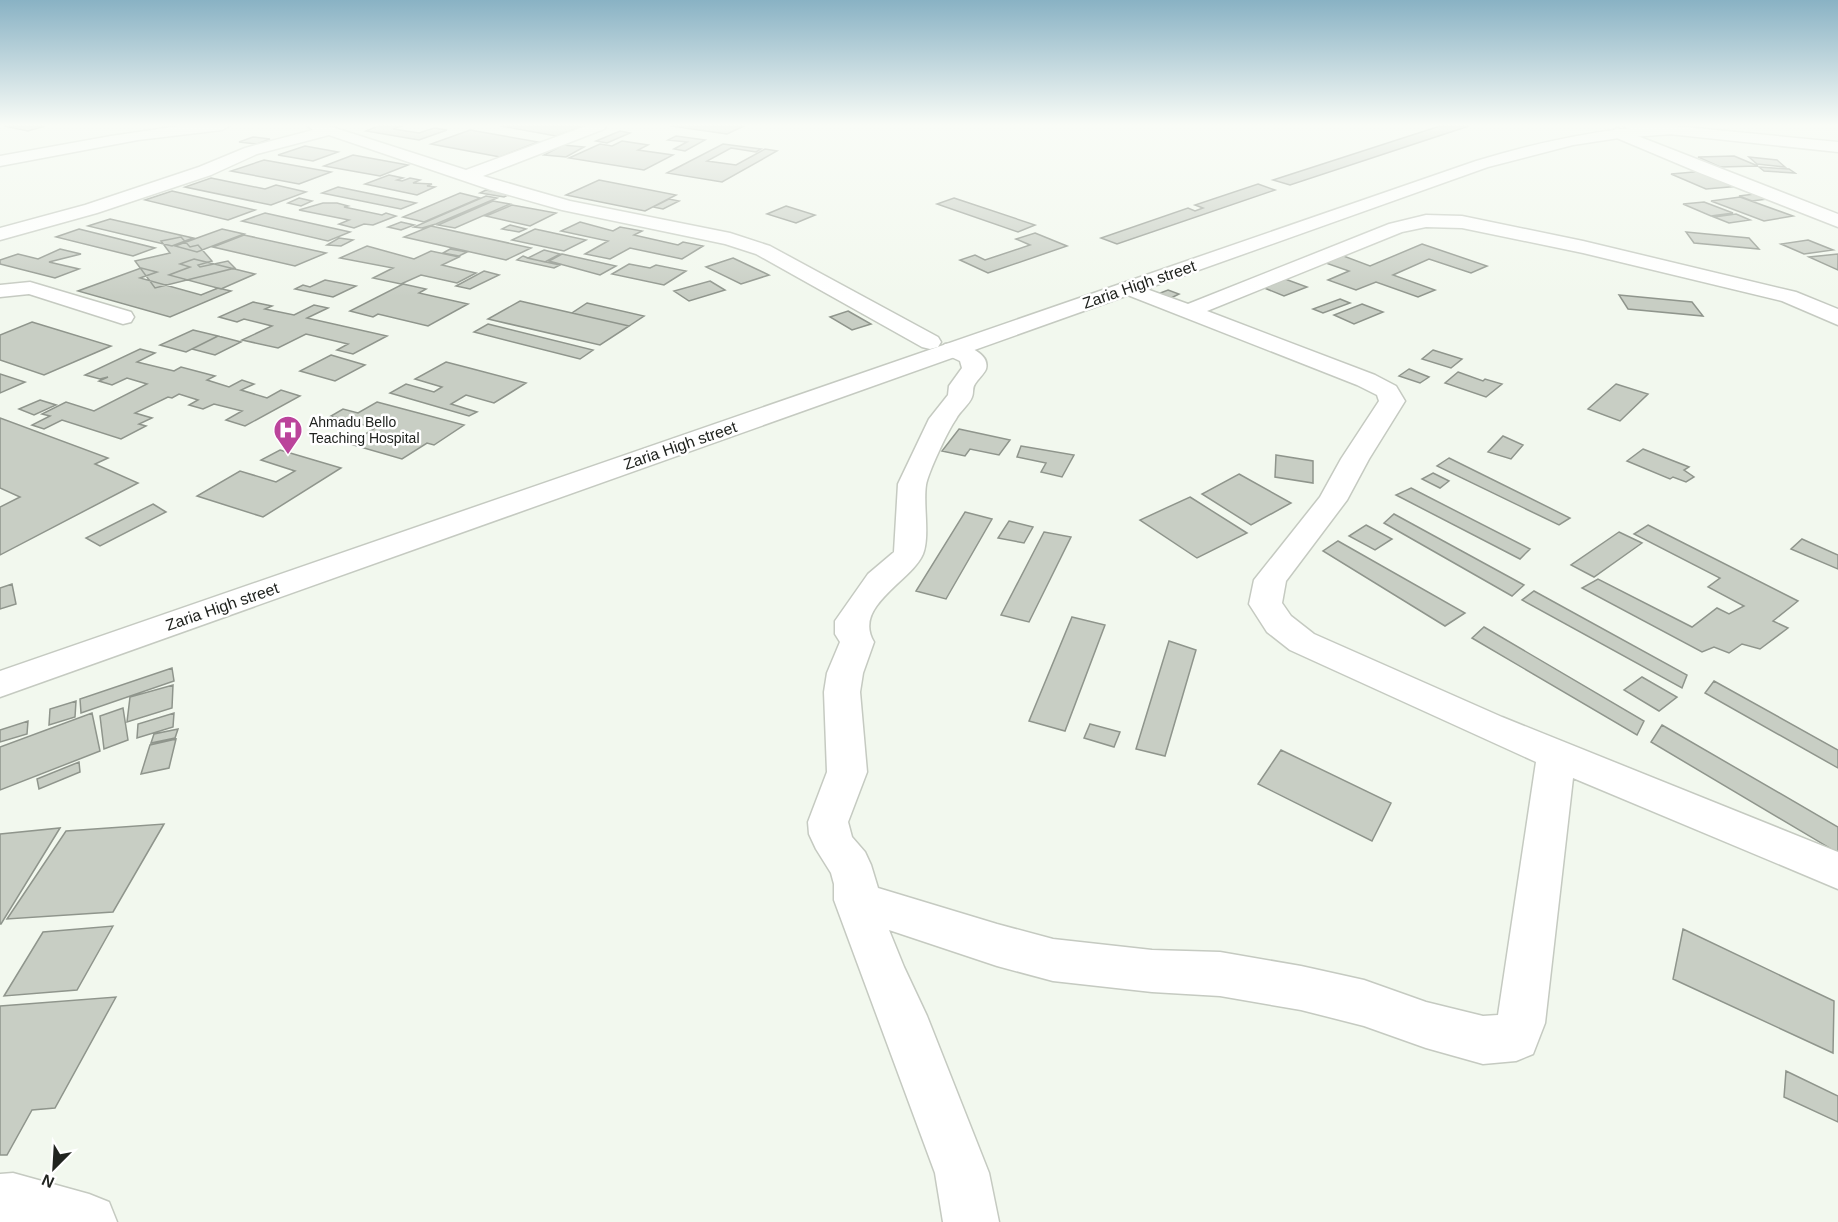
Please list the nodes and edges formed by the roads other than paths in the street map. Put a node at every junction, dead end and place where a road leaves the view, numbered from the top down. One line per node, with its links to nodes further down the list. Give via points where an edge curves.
1 (169, 183): 9 (main road)
2 (491, 183): 15 (main road, via 568,206 730,239 763,250)
3 (1401, 183): 6 (main road)
4 (1418, 183): 6 (main road)
5 (1740, 183): 7 (main road)
6 (1350, 203): 8 (main road); 10 (main road, Zaria High street); 15 (main road, Zaria High street)
7 (1838, 221)
8 (1411, 224): 12 (main road); 14 (main road, via 1462,222 1583,247 1789,296)
9 (0, 234)
10 (1127, 288): 12 (main road); 15 (main road, Zaria High street)
11 (0, 291): 13 (main road, via 30,288)
12 (1189, 311): 18 (main road, via 1366,380 1387,391 1392,401 1333,500 1270,580 1265,604 1279,624 1302,642)
13 (123, 317)
14 (1838, 318)
15 (942, 346): 16 (main road, Zaria High street); 17 (main road, Zaria High street); 20 (main road, via 969,356 974,369 942,419 917,471 911,494 909,552 879,581 850,627 857,642 842,692 847,772 828,822 837,849 850,865)
16 (0, 660)
17 (0, 684)
18 (1556, 755): 19 (main road); 20 (main road, via 1516,1037 1483,1040 1364,1003 1220,974 1053,960)
19 (1838, 872)
20 (856, 900): 23 (main road, via 962,1173)
21 (0, 1202): 22 (main road, via 13,1201)
22 (89, 1222)
23 (971, 1222)

